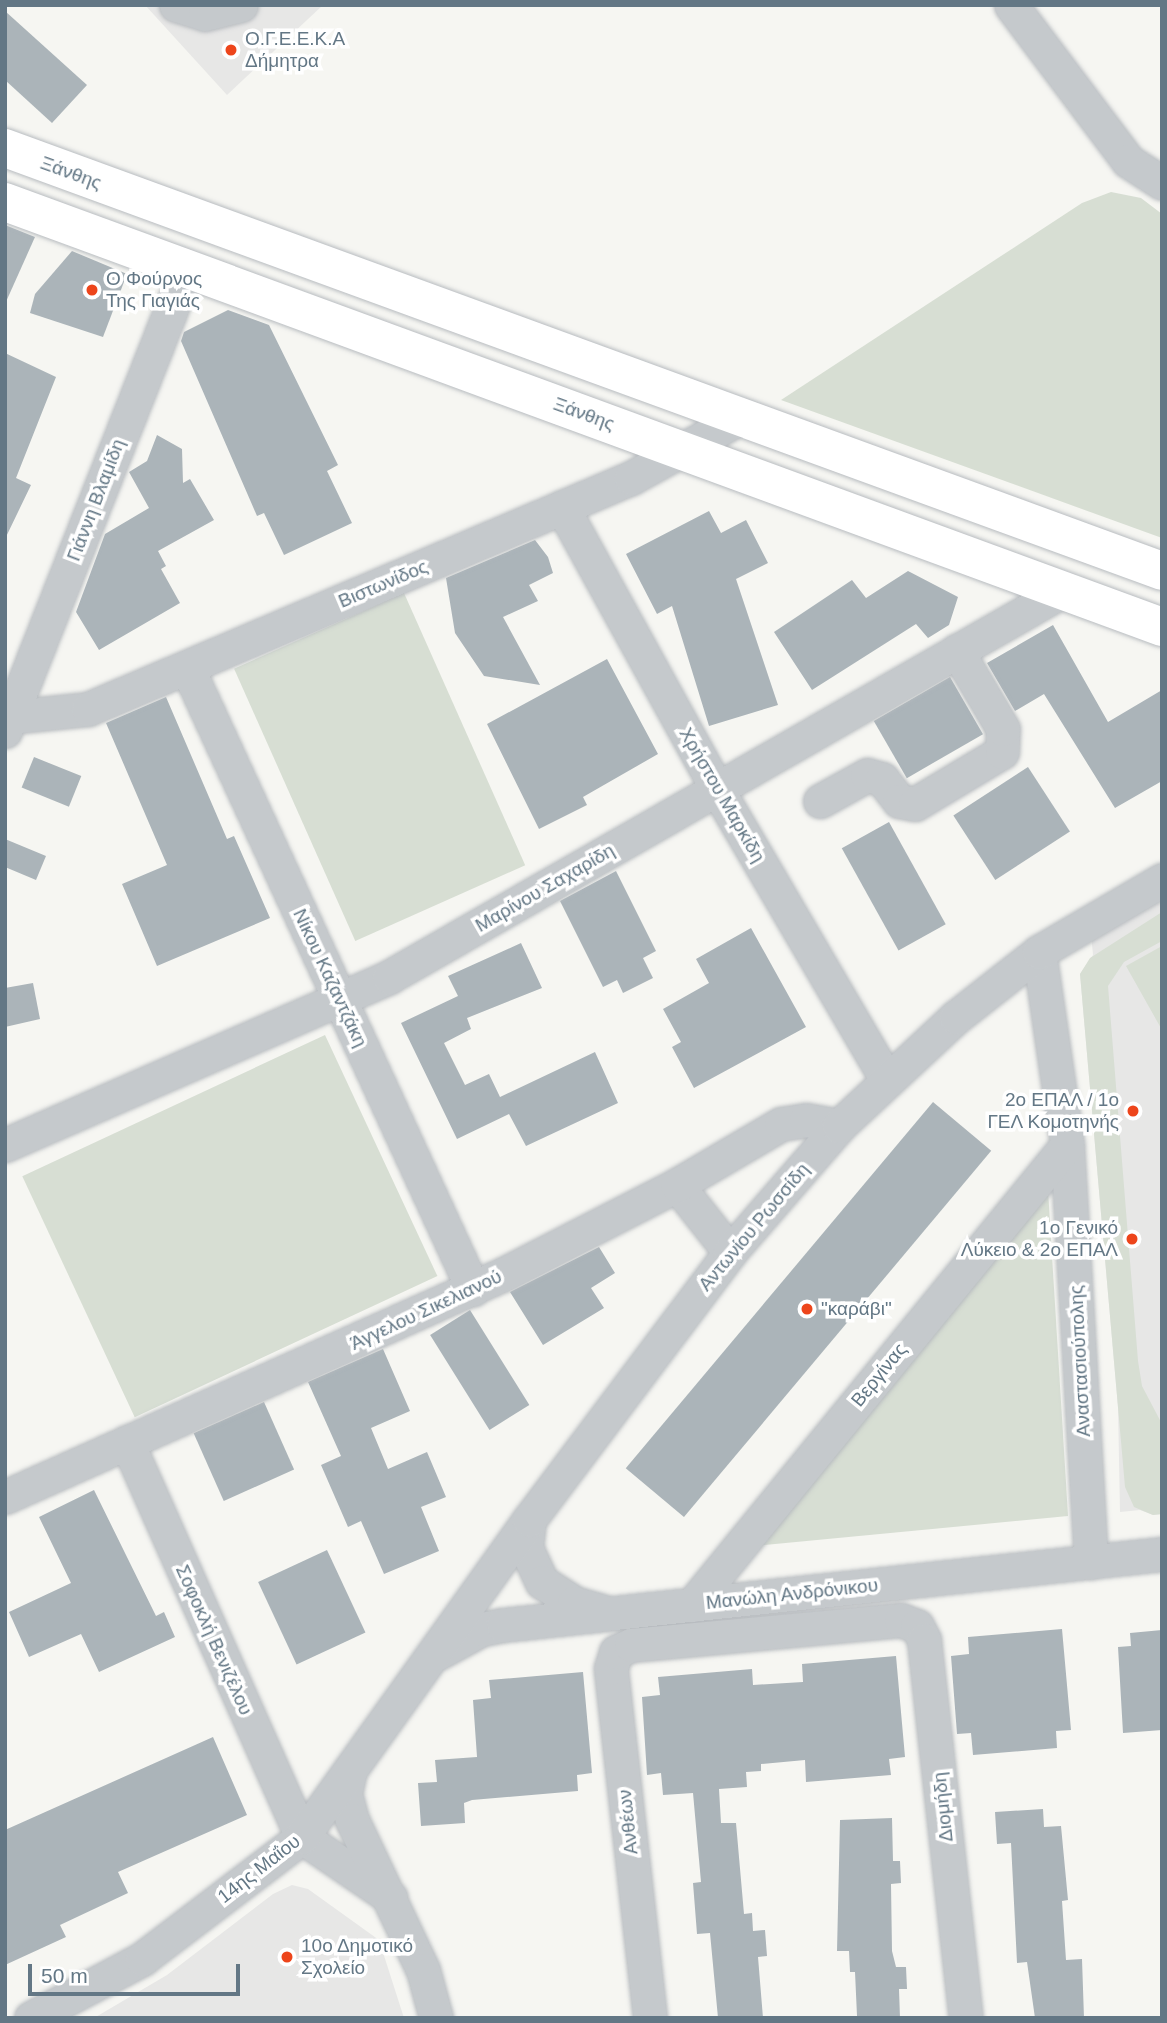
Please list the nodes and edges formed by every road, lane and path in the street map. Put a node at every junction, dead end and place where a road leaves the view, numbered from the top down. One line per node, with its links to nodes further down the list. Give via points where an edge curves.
1 (176, 5): 2 (street, via 205,14)
2 (241, 5)
3 (1011, 5): 5 (street, via 1128,161)
4 (5, 148): 8 (main road, Ξάνθης)
5 (1162, 183)
6 (5, 202): 7 (main road, Ξάνθης)
7 (187, 268): 9 (main road, Ξάνθης); 16 (street, Γιάννη Βλαμίδη)
8 (743, 416): 9 (street, Βιστωνίδος); 11 (main road, Ξάνθης)
9 (685, 451): 10 (street, Βιστωνίδος); 12 (main road, Ξάνθης)
10 (562, 507): 15 (street, Βιστωνίδος); 17 (street, Χρήστου Μαρκίδη)
11 (1162, 572)
12 (1064, 590): 13 (main road, Ξάνθης); 14 (street, Μαρίνου Σαχαρίδη)
13 (1162, 627)
14 (957, 651): 17 (street, Μαρίνου Σαχαρίδη); 18 (street, via 1003,729 1002,752 915,804 899,801 882,779 867,775)
15 (187, 667): 16 (street, Βιστωνίδος, via 76,713); 21 (street, Νίκου Καζαντζάκη)
16 (8, 724)
17 (717, 789): 21 (street, Μαρίνου Σαχαρίδη, via 389,977); 22 (street, Χρήστου Μαρκίδη)
18 (820, 801)
19 (1162, 880): 20 (street, Αντωνίου Ρωσσίδη)
20 (1039, 952): 22 (street, Αντωνίου Ρωσσίδη); 25 (street, Αναστασιούπολης)
21 (339, 1000): 24 (street, Μαρίνου Σαχαρίδη); 28 (street, Νίκου Καζαντζάκη)
22 (887, 1080): 23 (street, Αντωνίου Ρωσσίδη)
23 (839, 1126): 26 (street, Άγγελου Σικελιανού, via 806,1120 781,1124); 27 (street, Αντωνίου Ρωσσίδη)
24 (5, 1145)
25 (1067, 1145): 33 (street, Αναστασιούπολης); 35 (street, Βεργίνας)
26 (677, 1185): 27 (street); 28 (street, Άγγελου Σικελιανού)
27 (730, 1252): 31 (street, Αντωνίου Ρωσσίδη)
28 (473, 1289): 29 (street, Άγγελου Σικελιανού)
29 (127, 1442): 30 (street, Άγγελου Σικελιανού); 40 (street, Σοφοκλή Βενιζέλου)
30 (5, 1497)
31 (529, 1520): 36 (street, via 526,1548 542,1582 574,1603); 38 (street, Αντωνίου Ρωσσίδη)
32 (1162, 1554): 33 (street, Μανώλη Ανδρόνικου)
33 (1091, 1562): 34 (street, Μανώλη Ανδρόνικου)
34 (773, 1596): 35 (street, Μανώλη Ανδρόνικου); 37 (street)
35 (692, 1605): 36 (street, Μανώλη Ανδρόνικου)
36 (611, 1613): 38 (street, Μανώλη Ανδρόνικου, via 482,1629)
37 (777, 1631): 44 (street, Ανθέων, via 622,1647 611,1668); 45 (street, Διομήδη, via 891,1621 917,1626 924,1640)
38 (430, 1658): 39 (street, 14ης Μαΐου)
39 (350, 1770): 40 (street, 14ης Μαΐου); 41 (street, via 345,1794 349,1813)
40 (302, 1837): 41 (street); 42 (street, 14ης Μαΐου, via 142,1959)
41 (390, 1898): 43 (street, via 423,1970)
42 (31, 2018)
43 (436, 2018)
44 (650, 2018)
45 (966, 2018)

